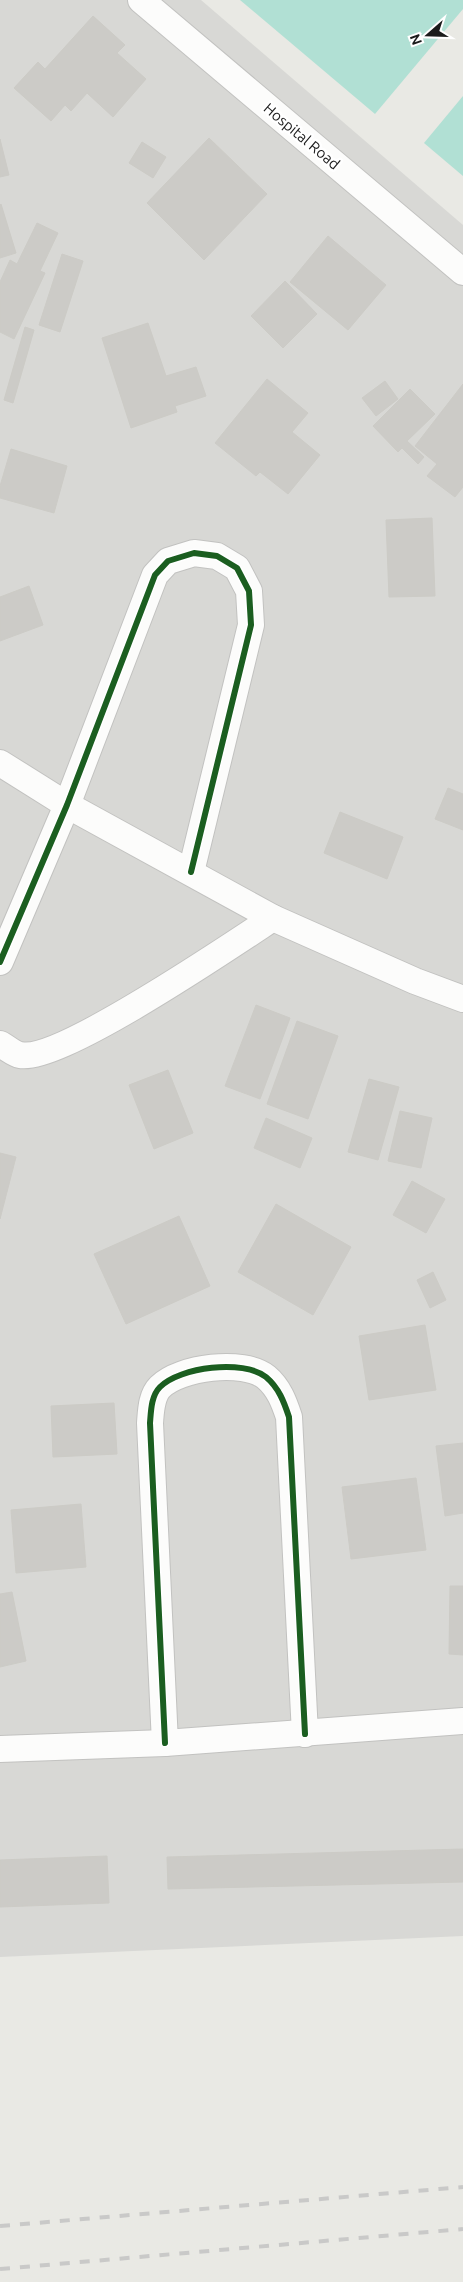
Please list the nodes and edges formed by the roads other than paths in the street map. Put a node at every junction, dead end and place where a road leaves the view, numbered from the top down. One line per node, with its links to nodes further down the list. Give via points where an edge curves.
1 (141, 0): 2 (street, Hospital Road)
2 (463, 272)
3 (0, 763): 4 (street)
4 (67, 805): 5 (street); 5 (street, via 154,575 168,561 194,553 217,556 237,568 249,591 252,625); 7 (street)
5 (191, 872): 6 (street)
6 (273, 918): 8 (street, via 414,981); 9 (street, via 137,1004 45,1053 20,1055)
7 (0, 962)
8 (463, 999)
9 (0, 1044)
10 (463, 1721): 11 (street)
11 (305, 1734): 12 (street); 12 (street, via 289,1417 281,1394 266,1377 245,1368 221,1367 172,1377 158,1388 152,1401 150,1423)
12 (165, 1743): 13 (street)
13 (0, 1749)

